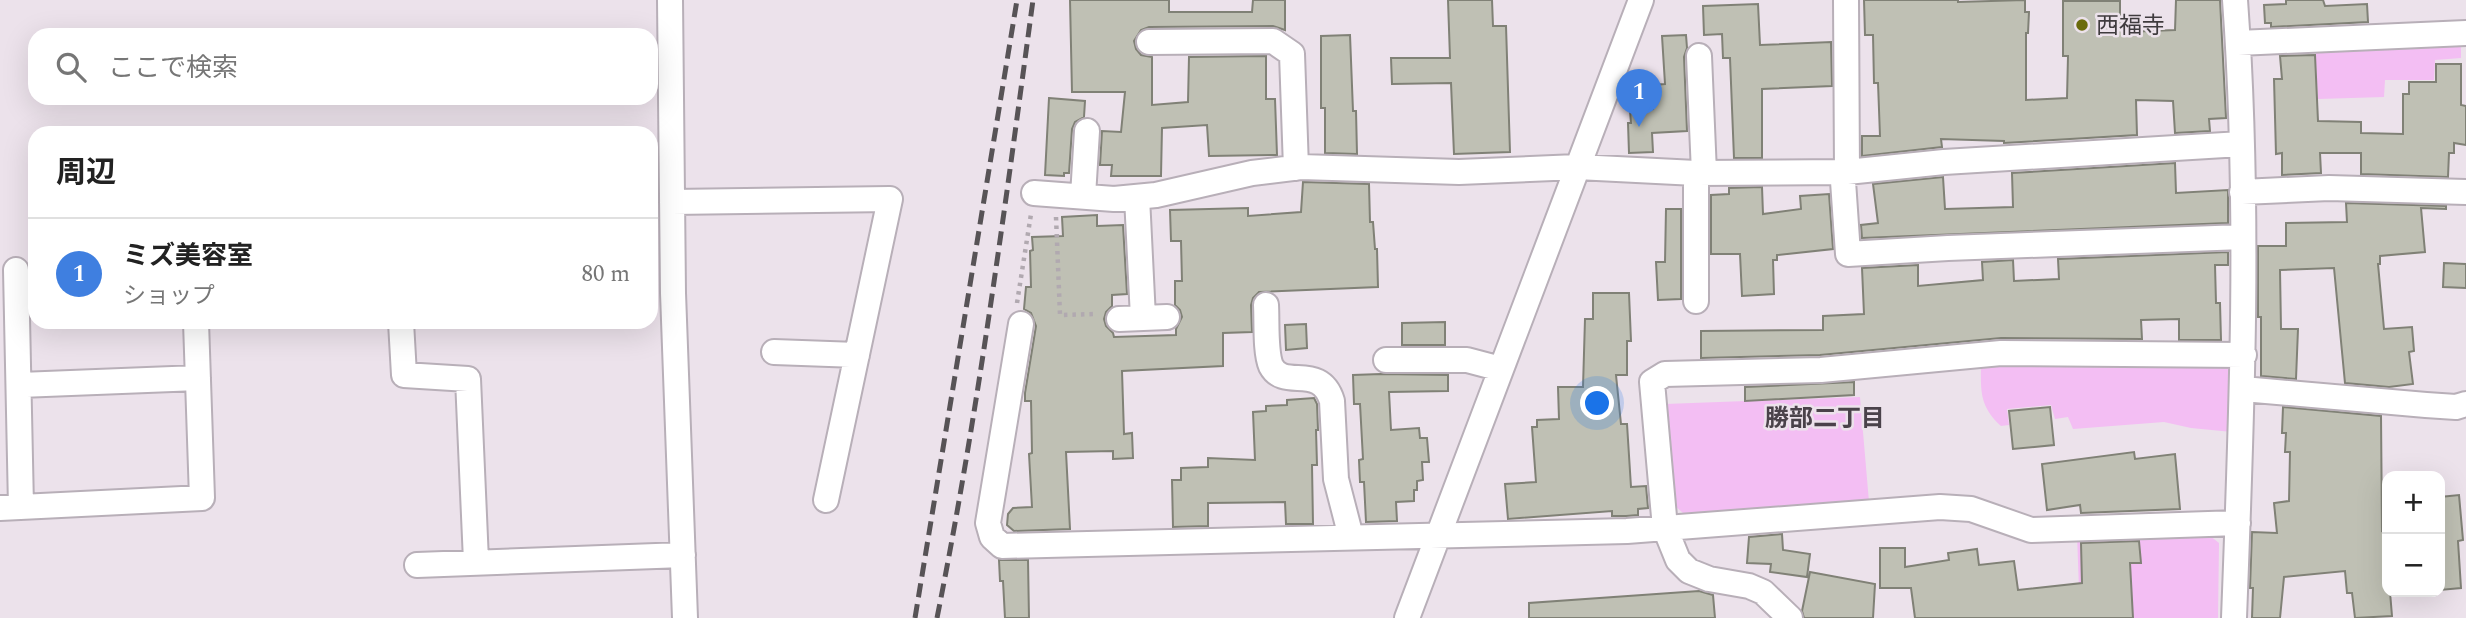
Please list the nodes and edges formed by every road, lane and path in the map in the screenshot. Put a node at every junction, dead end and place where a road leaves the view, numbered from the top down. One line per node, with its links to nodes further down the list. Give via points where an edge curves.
1 (670, 0): 20 (street)
2 (1641, 0): 11 (street)
3 (1846, 0): 13 (street)
4 (2235, 0): 7 (street)
5 (2466, 33): 7 (street)
6 (1149, 42): 12 (street, via 1273,41 1292,54)
7 (2238, 43): 10 (street)
8 (1699, 56): 14 (street)
9 (1087, 131): 18 (street)
10 (2241, 144): 13 (street); 15 (street)
11 (1577, 167): 12 (street, via 1459,172); 14 (street); 33 (street)
12 (1296, 168): 19 (street)
13 (1847, 172): 14 (street); 21 (street, via 1843,181 1848,254)
14 (1700, 173): 23 (street)
15 (2242, 192): 16 (street, via 2329,188); 21 (street)
16 (2466, 192)
17 (1045, 194): 18 (street); 25 (path, via 1060,315 1114,313); 26 (path, via 1014,320)
18 (1083, 197): 19 (street)
19 (1138, 197): 25 (street)
20 (672, 202): 30 (street, via 890,199); 44 (street)
21 (2243, 237): 31 (street)
22 (17, 270): 35 (street)
23 (1696, 301)
24 (1266, 305): 43 (street, via 1273,370 1280,376 1314,379 1329,391 1336,479)
25 (1143, 318)
26 (1021, 324): 43 (street, via 988,523 992,537 1002,546)
27 (196, 329): 34 (street)
28 (401, 329): 45 (street, via 404,376 468,379)
29 (774, 352): 30 (street)
30 (857, 355): 38 (street)
31 (2244, 355): 36 (street); 41 (street, via 2001,353 1821,370 1665,374 1652,382)
32 (1386, 360): 33 (street, via 1467,360)
33 (1501, 369): 42 (street)
34 (198, 378): 35 (street); 39 (street, via 202,498)
35 (20, 385): 39 (street)
36 (2244, 389): 37 (street); 40 (street)
37 (2465, 406)
38 (826, 500)
39 (11, 508)
40 (2238, 523): 41 (street, via 2031,530 1971,509 1940,507); 50 (street)
41 (1665, 528): 42 (street); 49 (street, via 1678,560 1689,571 1763,592)
42 (1438, 535): 43 (street); 48 (street)
43 (1351, 537)
44 (683, 555): 45 (street); 47 (street)
45 (476, 561): 46 (street)
46 (417, 565)
47 (685, 618)
48 (1407, 618)
49 (1790, 618)
50 (2234, 618)

